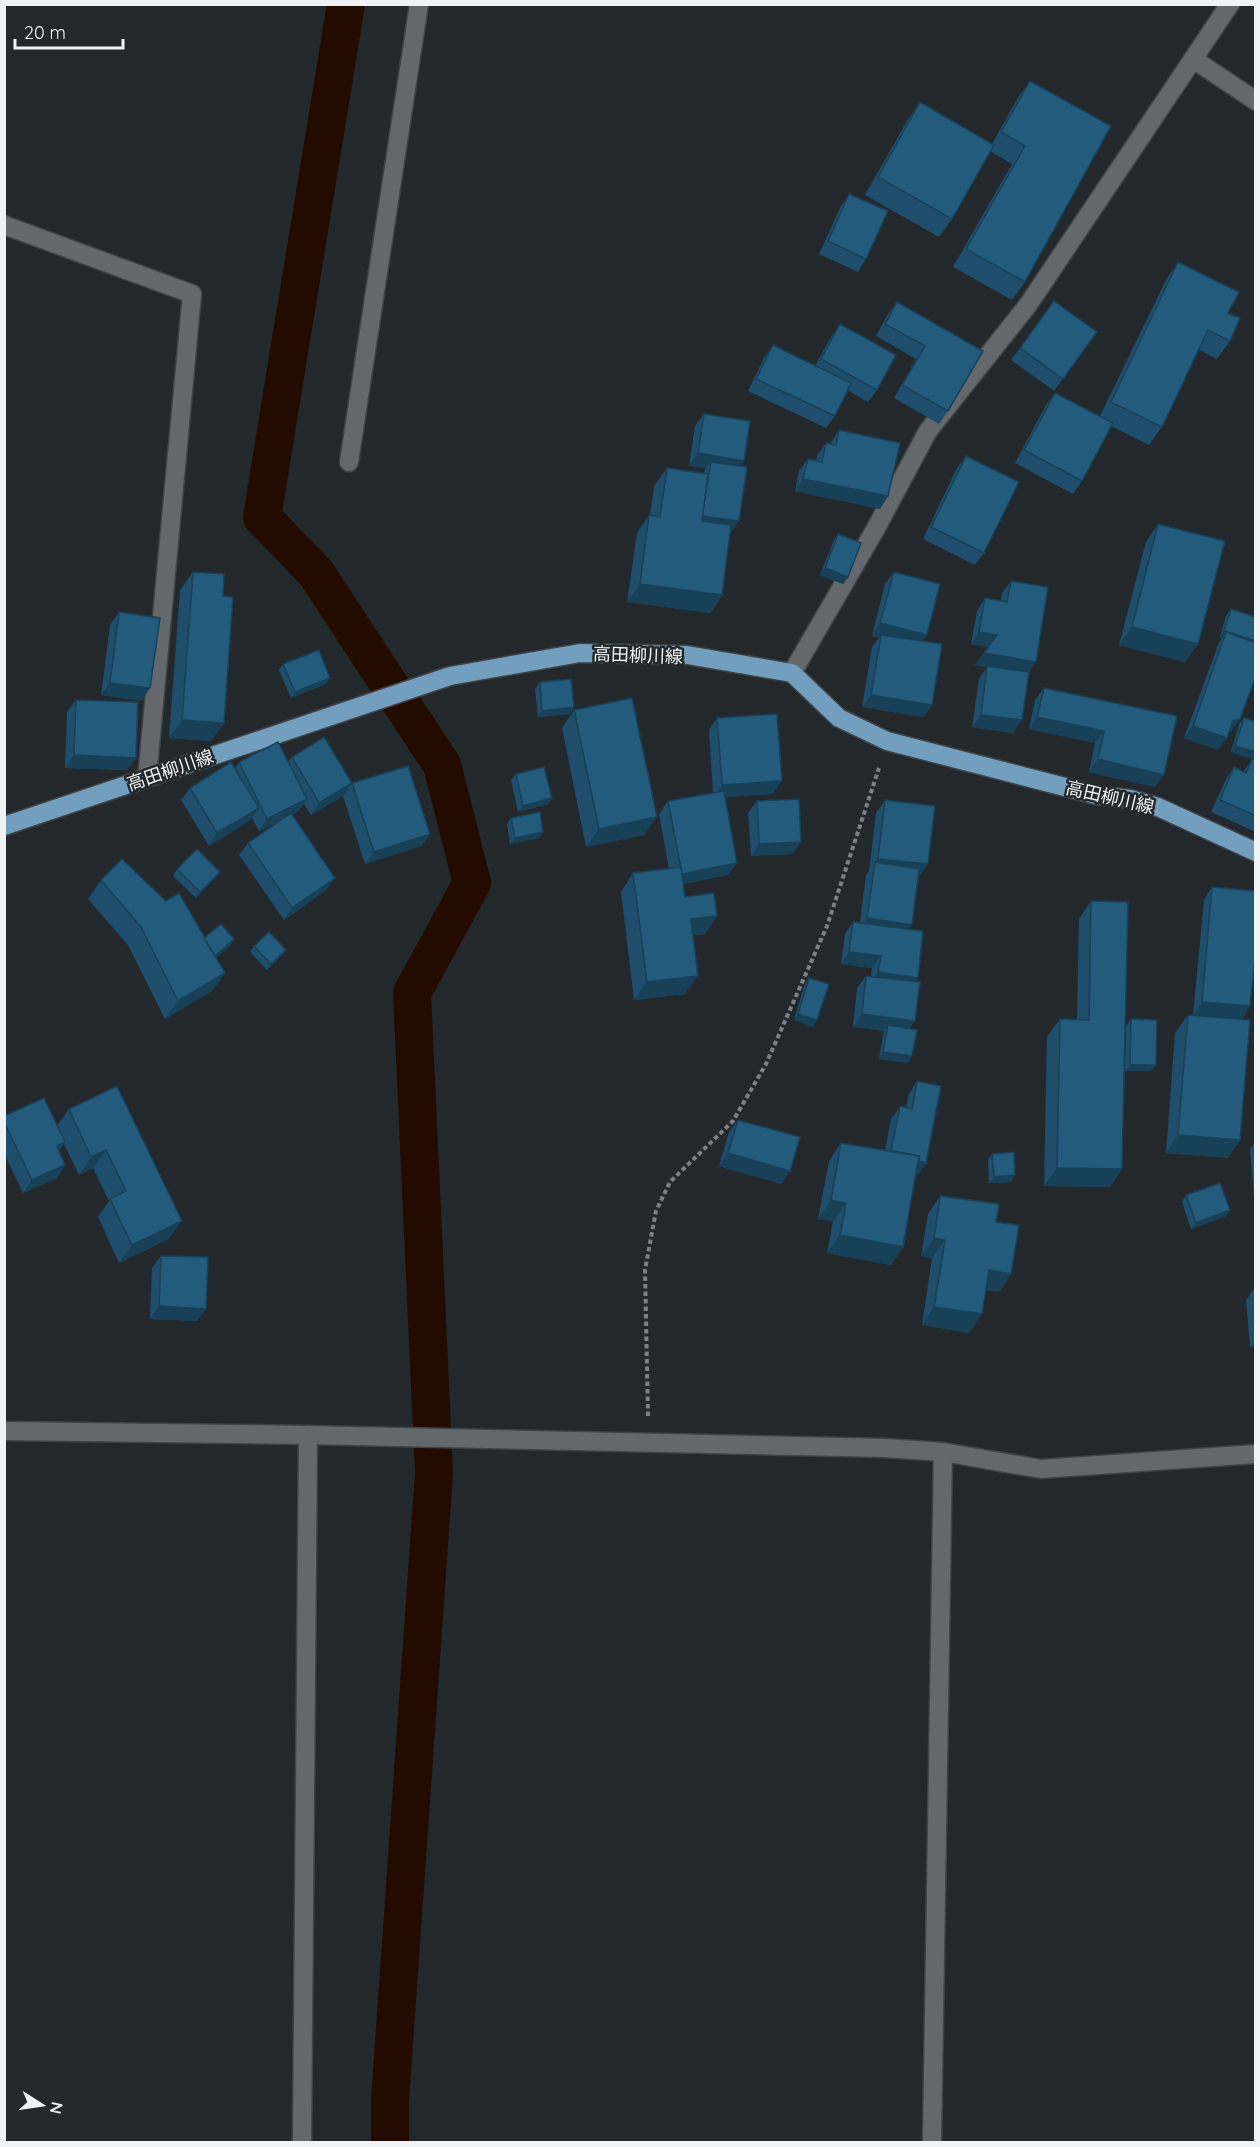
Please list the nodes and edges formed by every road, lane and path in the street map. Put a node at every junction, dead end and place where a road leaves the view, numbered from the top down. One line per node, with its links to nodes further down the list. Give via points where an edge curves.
1 (419, 4): 6 (street)
2 (1230, 4): 3 (street)
3 (1193, 59): 4 (street); 7 (street, via 1028,305 928,430)
4 (1256, 101)
5 (4, 225): 9 (street, via 192,294)
6 (349, 462)
7 (792, 673): 8 (main road, 高田柳川線, via 839,718); 9 (main road, 高田柳川線, via 687,655 580,653 450,676)
8 (887, 741): 11 (main road, 高田柳川線, via 1096,795 1130,798); 14 (path, via 827,926 766,1064 733,1121 670,1182 656,1211 645,1270)
9 (147, 778): 10 (main road, 高田柳川線)
10 (4, 826)
11 (1256, 852)
12 (4, 1431): 13 (street)
13 (308, 1435): 14 (street); 17 (street)
14 (648, 1443): 15 (street)
15 (943, 1452): 16 (street, via 1041,1469); 18 (street)
16 (1256, 1454)
17 (302, 2142)
18 (932, 2142)

